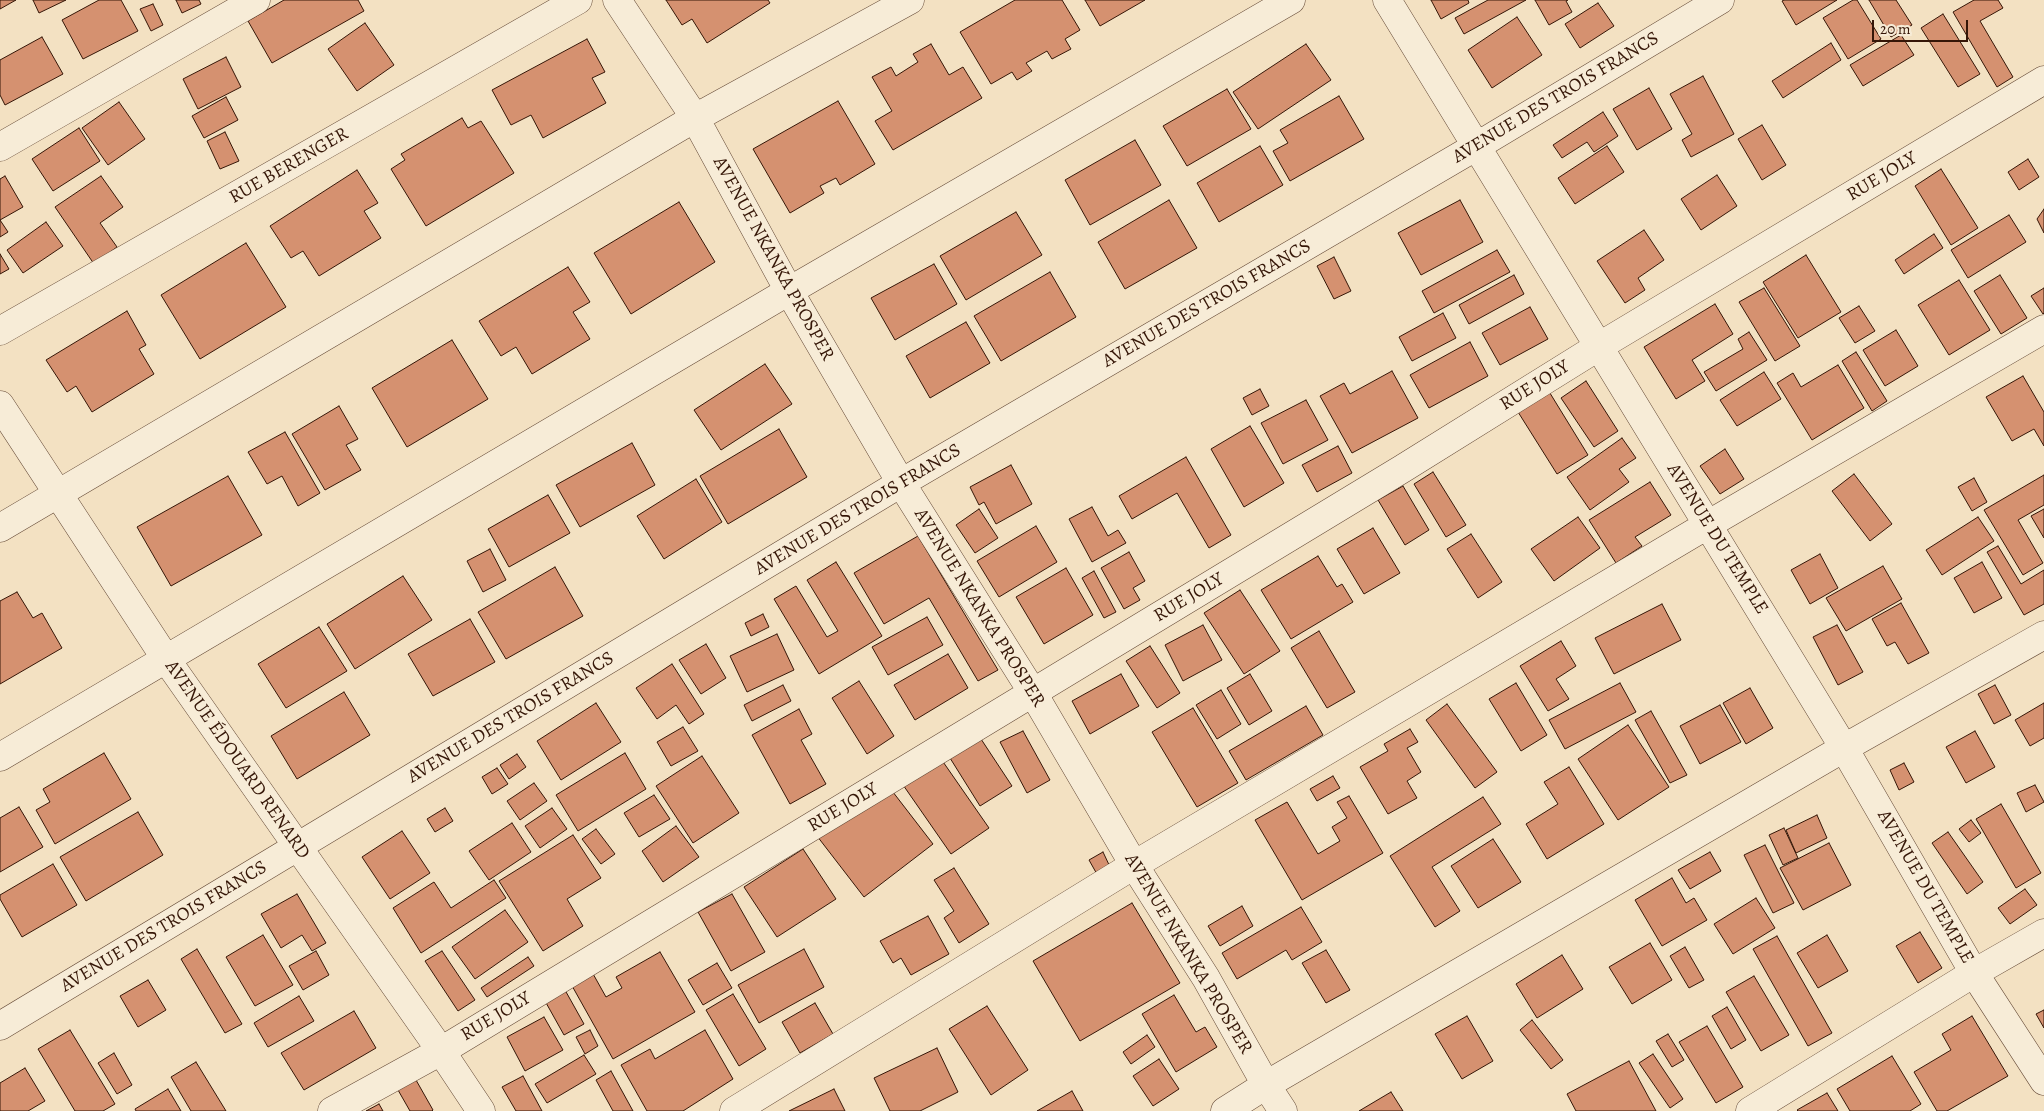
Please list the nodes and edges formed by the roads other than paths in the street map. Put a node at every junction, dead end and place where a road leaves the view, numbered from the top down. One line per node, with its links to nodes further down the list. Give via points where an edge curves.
1 (256, 0): 11 (street)
2 (578, 0): 14 (street, RUE BERENGER)
3 (617, 0): 9 (street, AVENUE NKANKA PROSPER)
4 (910, 0): 9 (street)
5 (1291, 0): 12 (street)
6 (1387, 0): 10 (street, AVENUE DU TEMPLE)
7 (1720, 0): 10 (street, AVENUE DES TROIS FRANCS)
8 (2044, 80): 15 (street, RUE JOLY)
9 (695, 118): 12 (street, AVENUE NKANKA PROSPER); 18 (street)
10 (1477, 146): 15 (street, AVENUE DU TEMPLE); 17 (street, AVENUE DES TROIS FRANCS)
11 (0, 147)
12 (789, 291): 17 (street, AVENUE NKANKA PROSPER); 22 (street)
13 (2044, 329): 19 (street)
14 (0, 332)
15 (1598, 347): 19 (street, AVENUE DU TEMPLE); 23 (street, RUE JOLY)
16 (0, 405): 18 (street, AVENUE ÉDOUARD RENARD)
17 (901, 483): 23 (street, AVENUE NKANKA PROSPER); 26 (street, AVENUE DES TROIS FRANCS)
18 (59, 493): 20 (street); 22 (street, AVENUE ÉDOUARD RENARD)
19 (1709, 524): 24 (street, AVENUE DU TEMPLE); 27 (street)
20 (0, 528)
21 (2044, 635): 24 (street)
22 (166, 659): 25 (street); 26 (street, AVENUE ÉDOUARD RENARD)
23 (1033, 693): 27 (street, AVENUE NKANKA PROSPER); 31 (street, RUE JOLY)
24 (1844, 748): 29 (street, AVENUE DU TEMPLE); 33 (street)
25 (0, 757)
26 (298, 847): 30 (street, AVENUE DES TROIS FRANCS); 31 (street, AVENUE ÉDOUARD RENARD)
27 (1134, 864): 33 (street, AVENUE NKANKA PROSPER, via 1206,978); 36 (street)
28 (2044, 933): 29 (street)
29 (1974, 973): 32 (street, AVENUE DU TEMPLE); 39 (street)
30 (0, 1026)
31 (441, 1051): 34 (street, RUE JOLY); 35 (street, AVENUE ÉDOUARD RENARD)
32 (2044, 1081)
33 (1266, 1085): 37 (street); 38 (street, AVENUE NKANKA PROSPER)
34 (332, 1111)
35 (481, 1111)
36 (734, 1111)
37 (1225, 1111)
38 (1283, 1111)
39 (1750, 1111)

